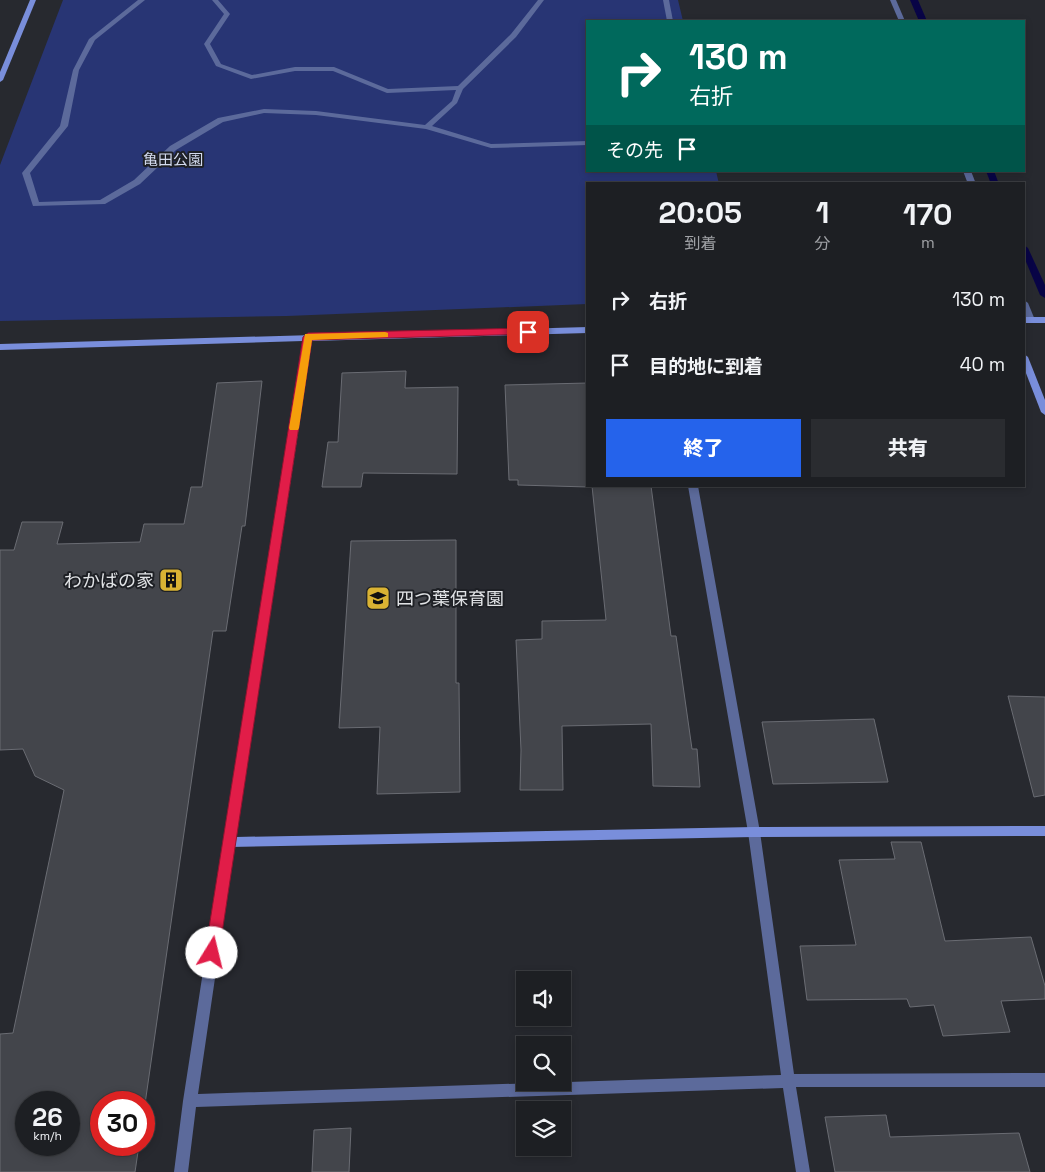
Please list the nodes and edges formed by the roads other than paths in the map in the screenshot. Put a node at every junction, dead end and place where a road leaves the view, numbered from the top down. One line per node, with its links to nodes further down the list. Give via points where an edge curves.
1 (33, 0): 9 (street)
2 (142, 0): 11 (street, via 92,39 76,70 64,126 26,174 36,204 102,202 137,182 173,148 221,120 264,111 316,113)
3 (215, 0): 10 (street, via 227,14 207,44 218,65 251,77 295,69 334,69 387,91)
4 (541, 0): 10 (street, via 512,36)
5 (666, 0): 7 (street)
6 (892, 0): 8 (street)
7 (670, 20)
8 (902, 20)
9 (0, 80)
10 (460, 88): 11 (street, via 455,102)
11 (427, 127): 12 (street, via 491,146)
12 (586, 143)
13 (1025, 307): 14 (street)
14 (1028, 320): 15 (street)
15 (1045, 320)
16 (586, 330): 17 (street)
17 (308, 337): 18 (street); 24 (street)
18 (0, 347)
19 (1025, 360): 20 (street)
20 (1045, 412)
21 (693, 487): 23 (street)
22 (1045, 831): 23 (street)
23 (754, 832): 24 (street); 26 (street)
24 (229, 842): 27 (street)
25 (1045, 1080): 26 (street)
26 (788, 1081): 27 (street); 29 (street)
27 (190, 1101): 28 (street)
28 (182, 1172)
29 (803, 1172)

